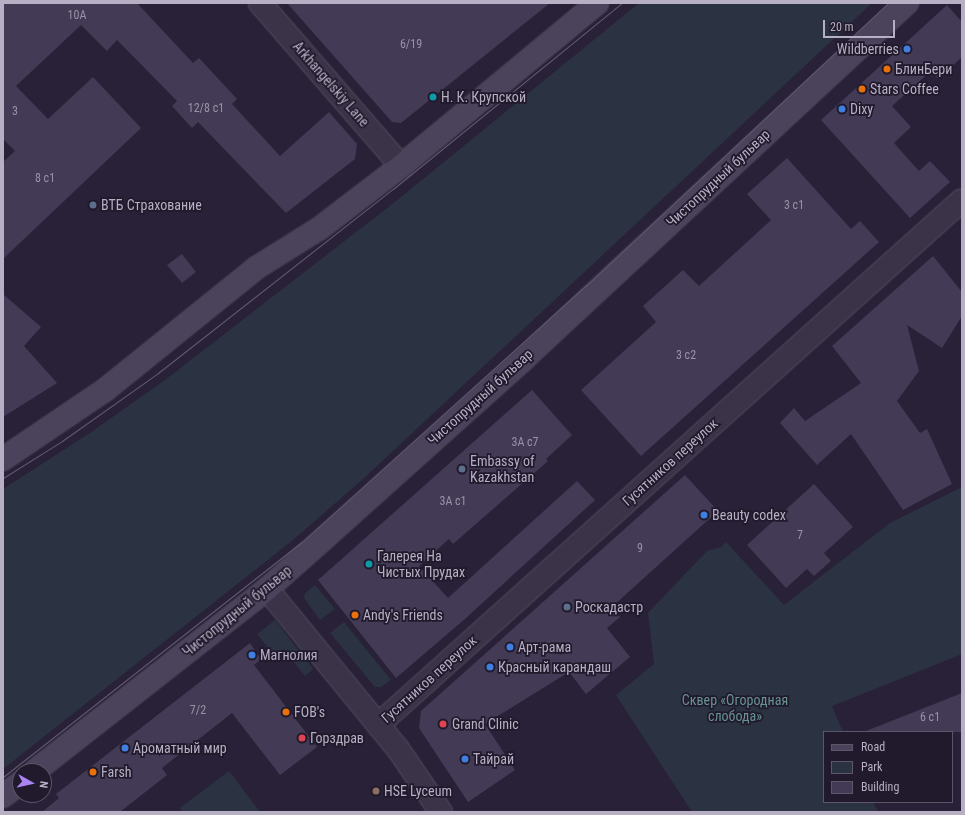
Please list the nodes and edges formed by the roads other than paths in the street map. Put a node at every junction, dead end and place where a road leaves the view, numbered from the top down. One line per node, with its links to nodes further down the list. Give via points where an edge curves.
1 (260, 3): 5 (street, Arkhangelskiy Lane)
2 (597, 3): 5 (main road)
3 (907, 3): 4 (main road, Чистопрудный бульвар)
4 (892, 12): 8 (main road, Чистопрудный бульвар, via 527,356)
5 (401, 166): 7 (main road, via 320,228 256,268 105,390)
6 (962, 200): 9 (street, Гусятников переулок)
7 (3, 459)
8 (267, 589): 9 (street); 10 (main road, Чистопрудный бульвар)
9 (378, 725): 13 (street)
10 (45, 763)
11 (12, 789): 12 (main road)
12 (3, 796)
13 (442, 812)

